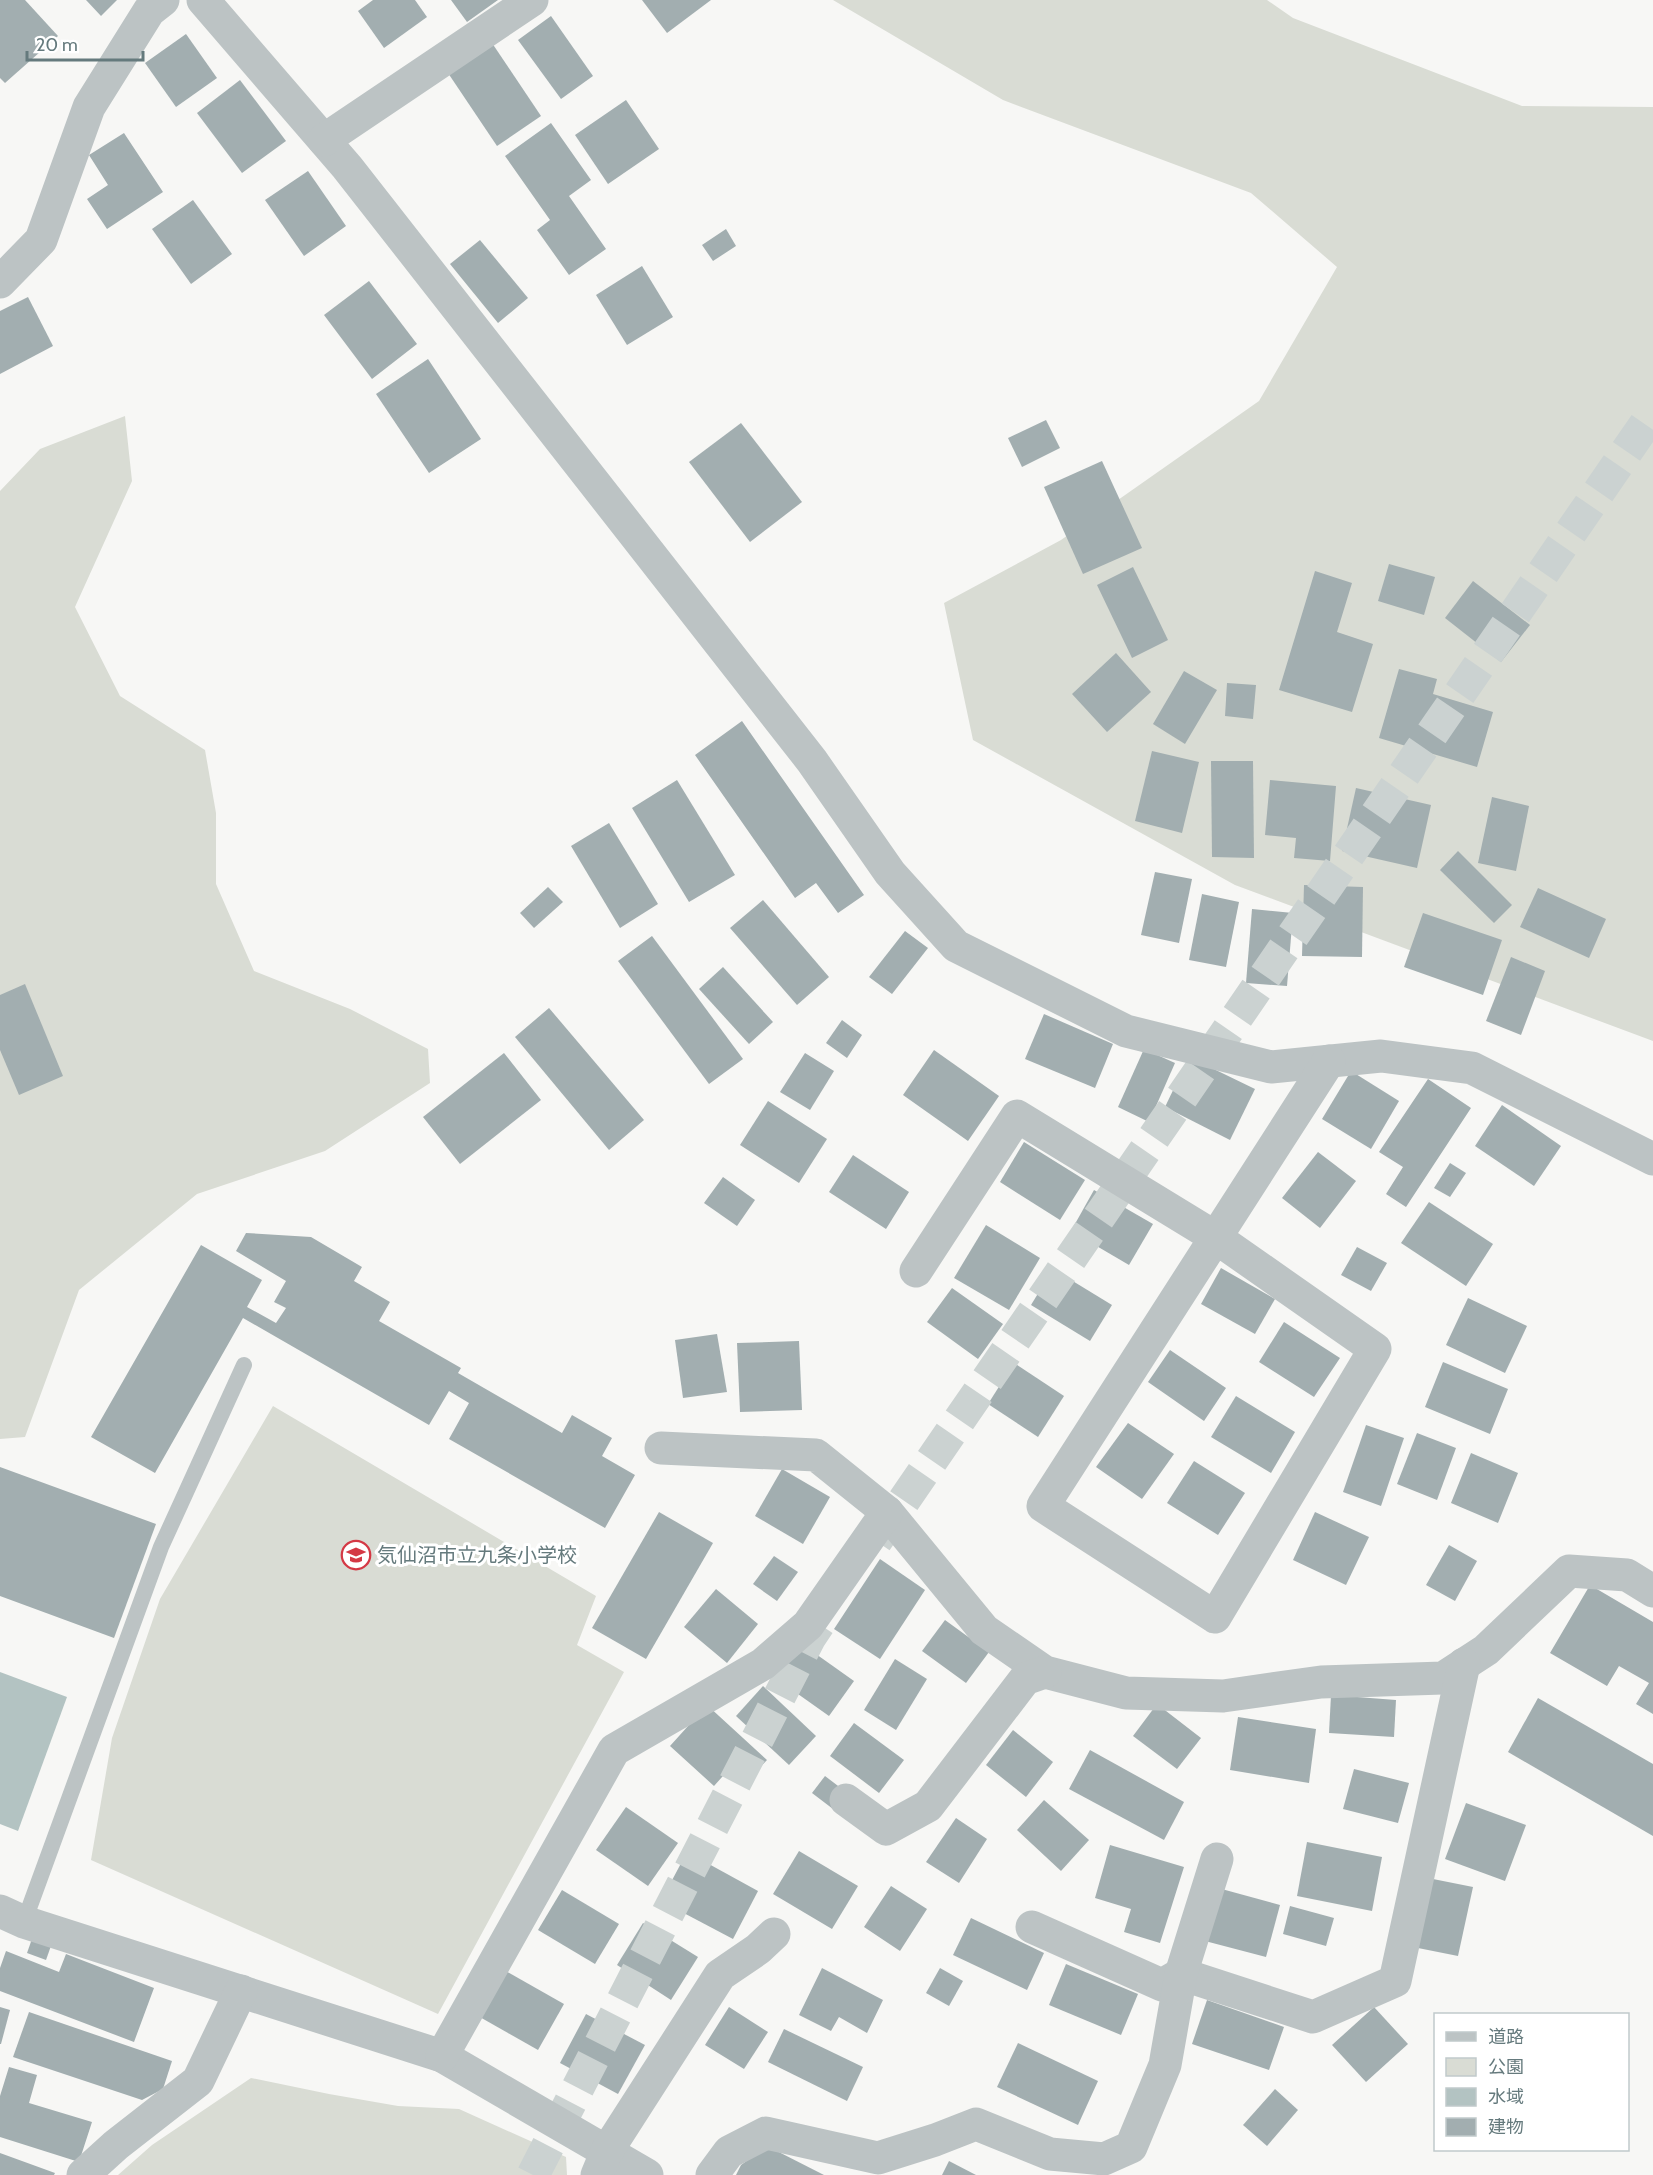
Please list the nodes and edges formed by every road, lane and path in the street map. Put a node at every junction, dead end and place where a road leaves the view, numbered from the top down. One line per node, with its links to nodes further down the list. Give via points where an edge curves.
1 (163, 0): 5 (street, via 149,11 89,107 41,240)
2 (202, 0): 4 (street)
3 (531, 0): 4 (street)
4 (324, 140): 6 (street, via 790,733 890,873 956,946 1126,1031 1271,1067)
5 (0, 282)
6 (1329, 1061): 7 (street, via 1381,1056 1472,1068); 8 (street)
7 (1653, 1159)
8 (1215, 1237): 8 (street, via 1043,1506 1215,1617 1375,1349); 9 (street, via 1017,1116)
9 (916, 1270)
10 (244, 1365): 18 (lane, via 161,1547)
11 (661, 1448): 12 (street, via 816,1455)
12 (887, 1512): 15 (street, via 984,1630); 23 (street, via 808,1625 763,1664 614,1750)
13 (1653, 1591): 14 (street, via 1627,1575 1569,1571 1486,1650)
14 (1464, 1664): 15 (street, via 1443,1678 1321,1682 1223,1696 1126,1693); 21 (street, via 1395,1981 1313,2017)
15 (1045, 1672): 16 (street, via 1025,1679 927,1806 886,1829)
16 (846, 1800)
17 (1217, 1859): 21 (street)
18 (12, 1917): 22 (street)
19 (1032, 1927): 21 (street, via 1162,1985)
20 (774, 1934): 24 (street, via 720,1975)
21 (1181, 1974): 27 (street, via 1161,2075 1131,2147 1104,2159 1050,2154 976,2124 878,2158 766,2133 729,2152)
22 (241, 1991): 23 (street); 25 (street, via 198,2081)
23 (442, 2056): 24 (street)
24 (602, 2163): 26 (street)
25 (83, 2175)
26 (647, 2175)
27 (712, 2175)

